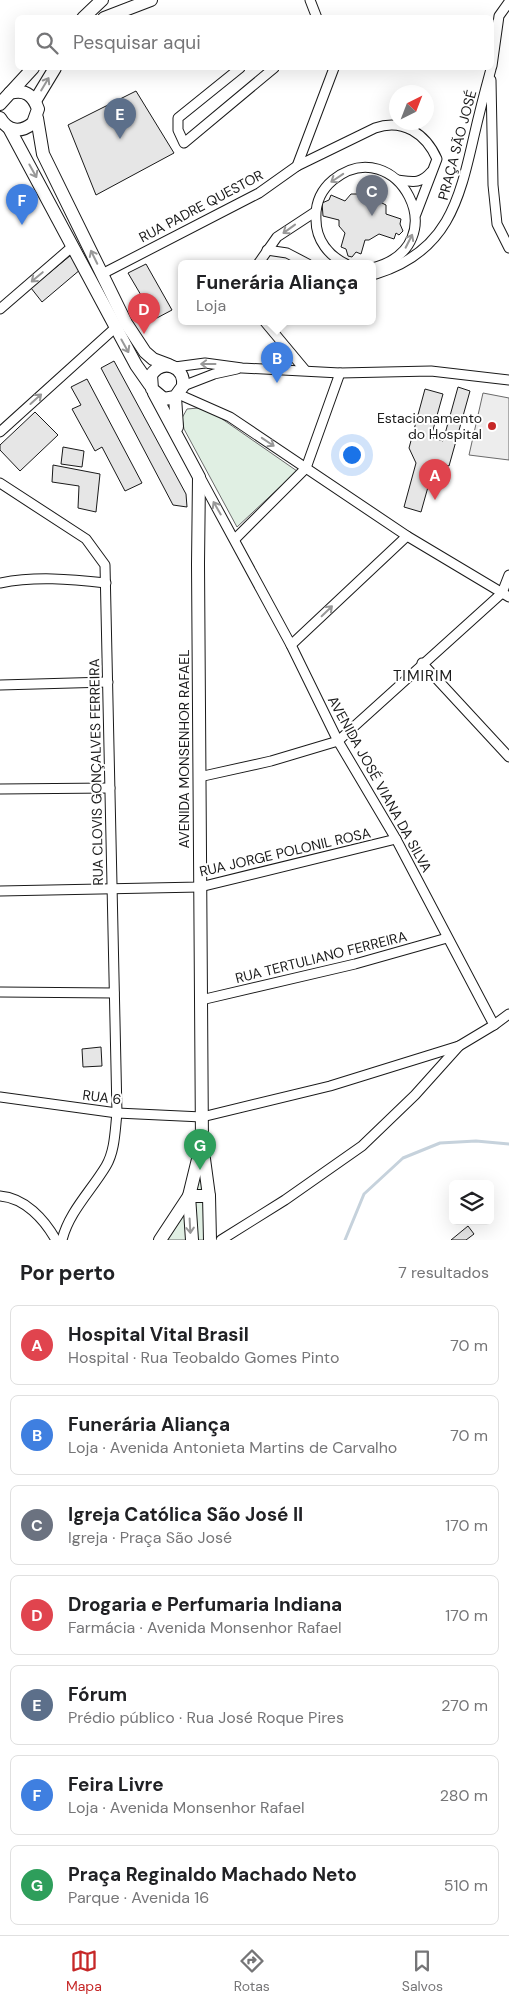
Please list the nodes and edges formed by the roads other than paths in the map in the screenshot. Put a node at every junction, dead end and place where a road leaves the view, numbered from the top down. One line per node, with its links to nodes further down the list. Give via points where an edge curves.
1 (102, 0): 5 (main road)
2 (151, 0): 6 (main road)
3 (310, 0): 7 (street)
4 (509, 2): 8 (street)
5 (86, 15)
6 (112, 15)
7 (316, 15)
8 (495, 17): 9 (street)
9 (494, 30)
10 (31, 70): 17 (main road)
11 (54, 70): 18 (main road, one-way to 11)
12 (238, 70): 13 (street, via 178,118 178,130 184,143)
13 (272, 70)
14 (333, 70): 21 (street)
15 (491, 70): 27 (street, via 493,185 497,224)
16 (491, 70): 34 (street, PRAÇA SÃO JOSÉ, via 462,189 451,217 425,249 400,267)
17 (3, 99): 18 (main road, via 27,93)
18 (35, 101): 19 (main road, via 38,109)
19 (36, 118): 20 (main road, via 22,130); 33 (main road, one-way to 19, via 43,154)
20 (3, 124): 26 (main road, AVENIDA MONSENHOR RAFAEL, one-way to 26)
21 (297, 166): 22 (street, PRAÇA SÃO JOSÉ, via 375,128 400,124 417,132 431,145 437,159); 33 (street, RUA PADRE QUESTOR, via 259,193)
22 (434, 168): 23 (street, PRAÇA SÃO JOSÉ, via 424,181); 25 (street, PRAÇA SÃO JOSÉ)
23 (398, 180): 24 (street, PRAÇA SÃO JOSÉ, one-way to 24, via 370,168 347,172 328,184); 25 (street, via 410,196)
24 (316, 212): 28 (street, one-way to 28, via 277,237); 31 (street, PRAÇA SÃO JOSÉ, via 320,239 327,251)
25 (416, 214): 32 (street, PRAÇA SÃO JOSÉ, one-way to 25, via 399,257 409,244 415,230)
26 (73, 246): 35 (street, one-way to 35); 37 (main road, AVENIDA MONSENHOR RAFAEL)
27 (509, 248)
28 (267, 250): 29 (street); 30 (street, via 287,253)
29 (261, 260)
30 (300, 260)
31 (340, 260)
32 (376, 267)
33 (102, 274): 38 (main road, via 137,343 153,359)
34 (376, 274)
35 (0, 309)
36 (268, 325): 40 (street)
37 (115, 328): 43 (main road, AVENIDA MONSENHOR RAFAEL, one-way to 43); 45 (street, one-way to 37)
38 (172, 366): 39 (street, one-way to 38, via 206,363); 43 (main road, via 164,365 154,370); 44 (main road, via 182,375)
39 (242, 368): 40 (street); 44 (street, via 214,374)
40 (305, 370): 41 (street)
41 (340, 373): 42 (street, via 432,370); 47 (street)
42 (509, 380)
43 (152, 389): 44 (main road, via 164,399); 46 (main road, AVENIDA MONSENHOR RAFAEL)
44 (179, 392): 46 (main road); 47 (street, one-way to 47, via 230,417)
45 (0, 432)
46 (178, 436): 48 (main road, AVENIDA MONSENHOR RAFAEL)
47 (306, 468): 50 (street); 51 (street)
48 (200, 477): 51 (street, AVENIDA JOSÉ VIANA DA SILVA, one-way to 48); 62 (main road, AVENIDA MONSENHOR RAFAEL)
49 (0, 483): 54 (street, RUA CLOVIS GONÇALVES FERREIRA, via 86,540 105,565)
50 (406, 536): 55 (street); 56 (street, one-way to 50)
51 (235, 539): 56 (street, AVENIDA JOSÉ VIANA DA SILVA)
52 (509, 575): 55 (street)
53 (0, 583): 54 (street, via 20,579 69,579)
54 (106, 583): 58 (street, RUA CLOVIS GONÇALVES FERREIRA)
55 (506, 595): 57 (street)
56 (292, 645): 60 (street, AVENIDA JOSÉ VIANA DA SILVA)
57 (422, 664): 60 (street); 61 (street)
58 (108, 682): 59 (street); 63 (street, RUA CLOVIS GONÇALVES FERREIRA)
59 (0, 685)
60 (338, 741): 62 (street, via 271,761); 65 (street, AVENIDA JOSÉ VIANA DA SILVA)
61 (509, 757)
62 (199, 777): 66 (main road, AVENIDA MONSENHOR RAFAEL)
63 (110, 788): 64 (street); 67 (street, RUA CLOVIS GONÇALVES FERREIRA)
64 (0, 789)
65 (396, 839): 66 (street, RUA JORGE POLONIL ROSA); 69 (street, AVENIDA JOSÉ VIANA DA SILVA)
66 (200, 887): 67 (street, RUA JORGE POLONIL ROSA); 72 (main road, AVENIDA MONSENHOR RAFAEL)
67 (112, 890): 68 (street, RUA JORGE POLONIL ROSA); 71 (street, RUA CLOVIS GONÇALVES FERREIRA)
68 (0, 891)
69 (447, 938): 72 (street, RUA TERTULIANO FERREIRA, via 355,964); 74 (street, AVENIDA JOSÉ VIANA DA SILVA)
70 (0, 992): 71 (street)
71 (114, 993): 77 (street, RUA CLOVIS GONÇALVES FERREIRA)
72 (201, 1000): 78 (main road, AVENIDA MONSENHOR RAFAEL)
73 (509, 1014): 74 (street)
74 (494, 1025): 75 (street)
75 (459, 1046): 78 (street, RUA 6, via 330,1086); 88 (street, via 415,1095 362,1146)
76 (0, 1097): 77 (street, RUA 6)
77 (117, 1113): 78 (street, RUA 6); 84 (street, RUA CLOVIS GONÇALVES FERREIRA, via 112,1150 106,1166 75,1211)
78 (202, 1117): 79 (main road, AVENIDA MONSENHOR RAFAEL)
79 (202, 1144): 81 (main road); 82 (main road)
80 (0, 1196): 83 (street, via 9,1197 29,1208)
81 (189, 1196): 82 (main road); 85 (main road); 86 (main road, one-way to 86)
82 (209, 1196): 87 (main road)
83 (56, 1240)
84 (62, 1240)
85 (160, 1240)
86 (192, 1240)
87 (210, 1240)
88 (221, 1240)

